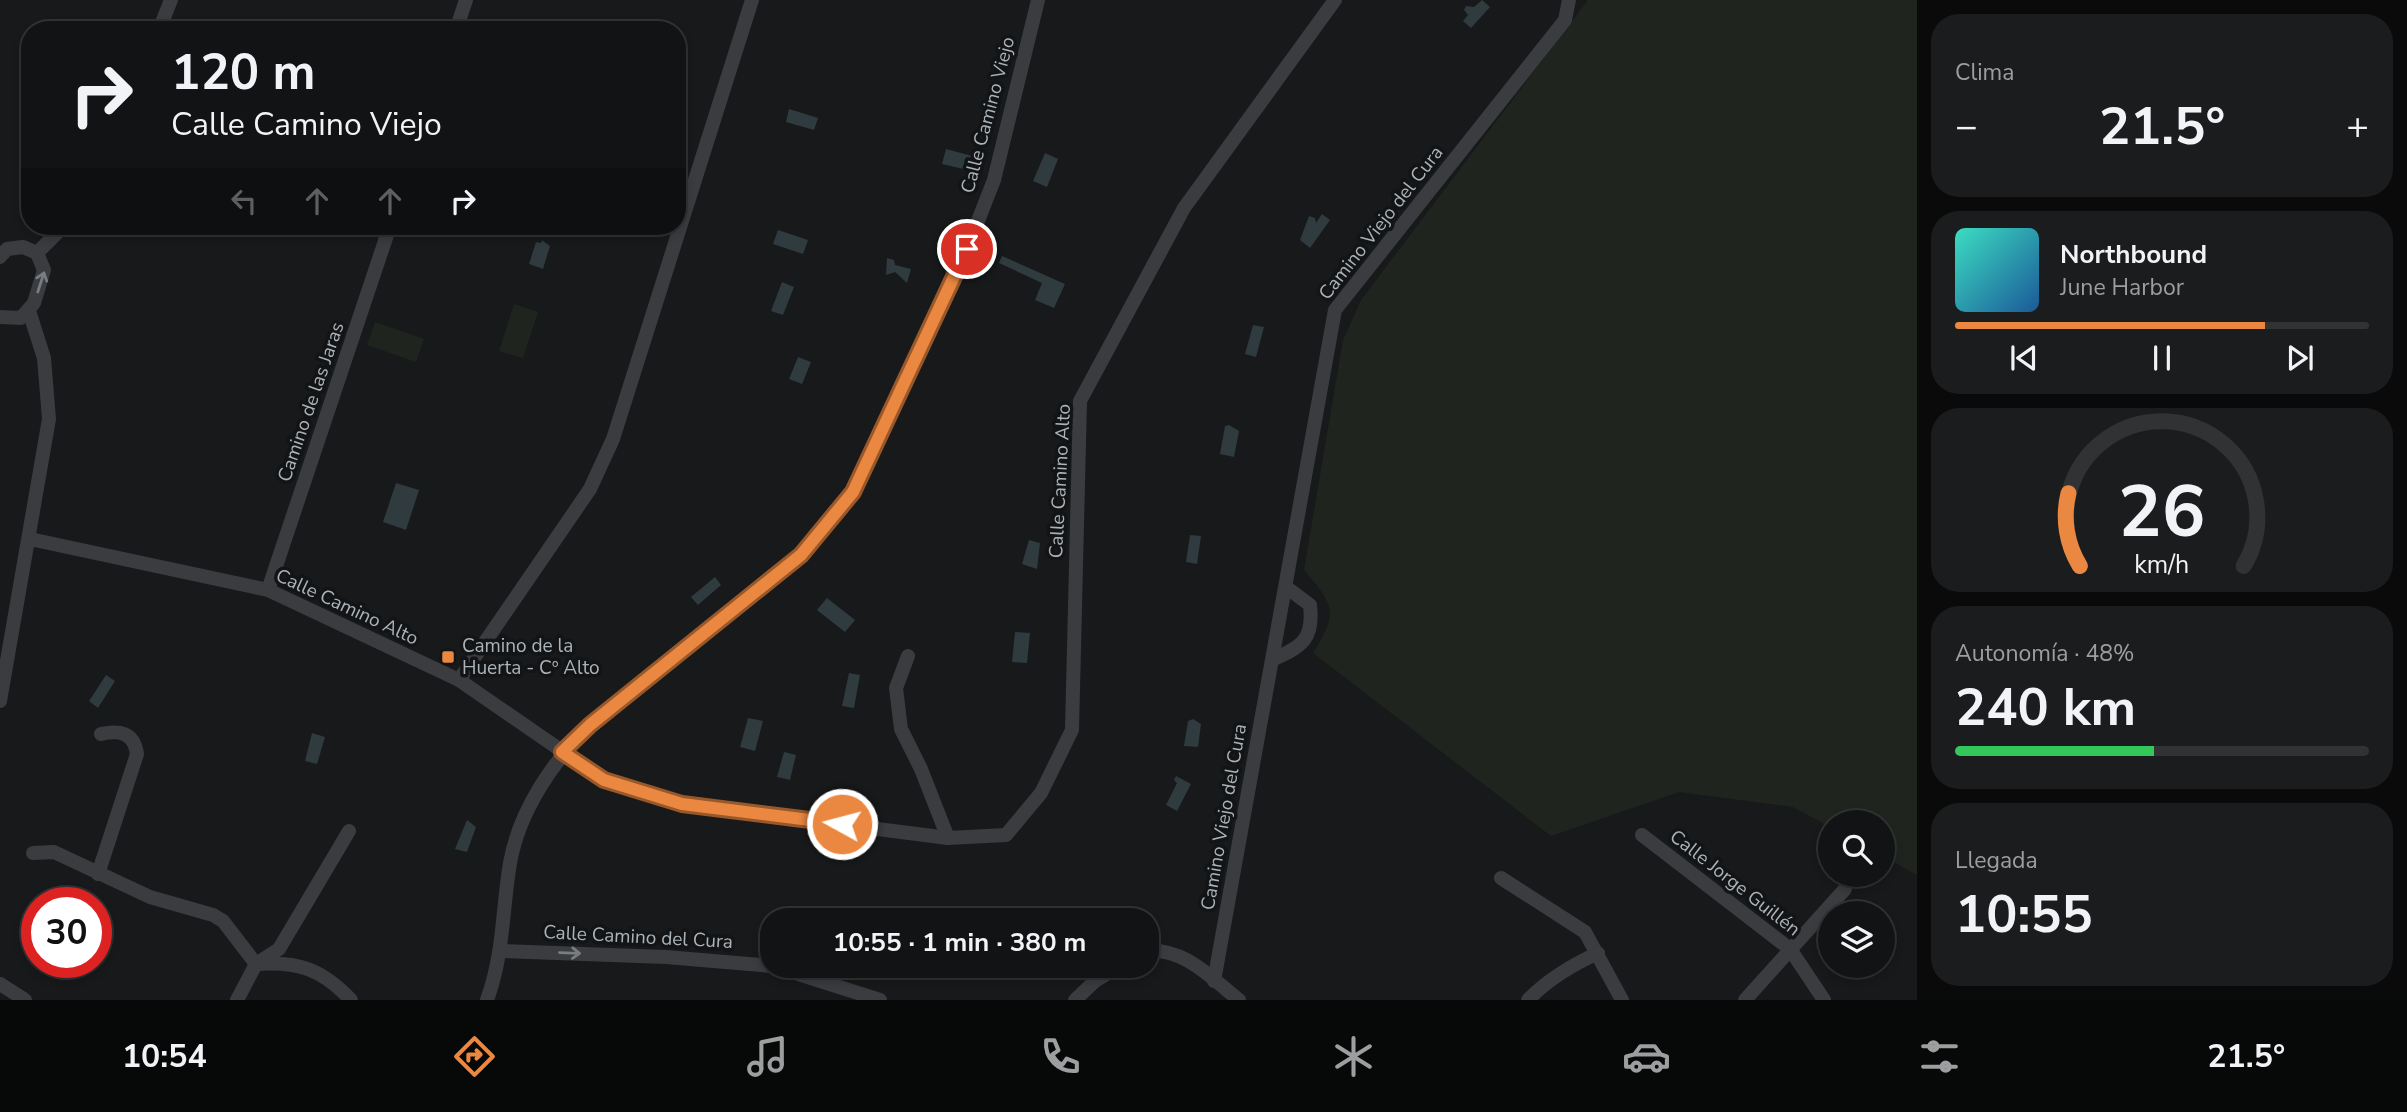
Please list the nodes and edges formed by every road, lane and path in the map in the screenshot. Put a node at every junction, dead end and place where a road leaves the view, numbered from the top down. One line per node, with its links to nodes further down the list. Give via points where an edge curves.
1 (171, 0): 7 (street)
2 (466, 0): 8 (street)
3 (752, 0): 9 (street)
4 (1038, 0): 25 (street, Calle Camino Viejo, via 994,180 967,249 853,492 801,555)
5 (1335, 0): 28 (street, Calle Camino Alto, via 1184,208 1080,401 1072,730 1041,793 1006,835)
6 (1569, 0): 18 (street, Camino Viejo del Cura, via 1565,20 1335,310)
7 (163, 21)
8 (459, 21)
9 (686, 208)
10 (55, 235): 14 (street)
11 (387, 235): 19 (street, Camino de las Jaras)
12 (678, 235): 22 (street, via 613,439 590,489)
13 (2, 248): 14 (street, via 23,247)
14 (37, 253): 15 (street, one-way to 14, via 44,270)
15 (29, 311): 16 (street, via 21,318); 17 (street, via 44,358 50,419)
16 (0, 317)
17 (30, 539): 19 (street, Calle Camino Alto); 23 (street)
18 (1286, 587): 21 (street, Camino Viejo del Cura); 21 (street, via 1310,605 1312,627 1299,647)
19 (268, 590): 22 (street, Calle Camino Alto)
20 (908, 656): 28 (street, via 896,688 901,729)
21 (1272, 660): 41 (street, Camino Viejo del Cura)
22 (459, 680): 25 (street, Calle Camino Alto)
23 (0, 701)
24 (101, 734): 30 (street, via 117,730 127,734 136,754)
25 (562, 752): 28 (street, Calle Camino Alto, via 604,780 682,804); 35 (street, Calle Camino Viejo, via 538,792 510,861)
26 (349, 831): 37 (street, via 279,949)
27 (1642, 835): 33 (street, Calle Jorge Guillén)
28 (948, 838)
29 (33, 853): 30 (street, via 54,852)
30 (98, 874): 37 (street, via 150,897 223,920)
31 (1501, 878): 36 (street, via 1585,932)
32 (1845, 889): 33 (street)
33 (1790, 949): 52 (street); 53 (street, Calle Jorge Guillén)
34 (1159, 950): 41 (street, via 1189,961)
35 (502, 951): 38 (street, Calle Camino del Cura, one-way to 38); 46 (street, Calle Camino Viejo)
36 (1598, 953): 50 (street, via 1541,986); 51 (street)
37 (257, 964): 44 (street); 45 (street, via 286,962 309,969 334,982)
38 (760, 965)
39 (810, 978): 47 (street, Calle Camino del Cura)
40 (1100, 978): 48 (street)
41 (1214, 981): 49 (street)
42 (0, 984): 43 (street)
43 (25, 1000)
44 (237, 1000)
45 (351, 1000)
46 (486, 1000)
47 (880, 1000)
48 (1075, 1000)
49 (1238, 1000)
50 (1528, 1000)
51 (1622, 1000)
52 (1745, 1000)
53 (1824, 1000)

